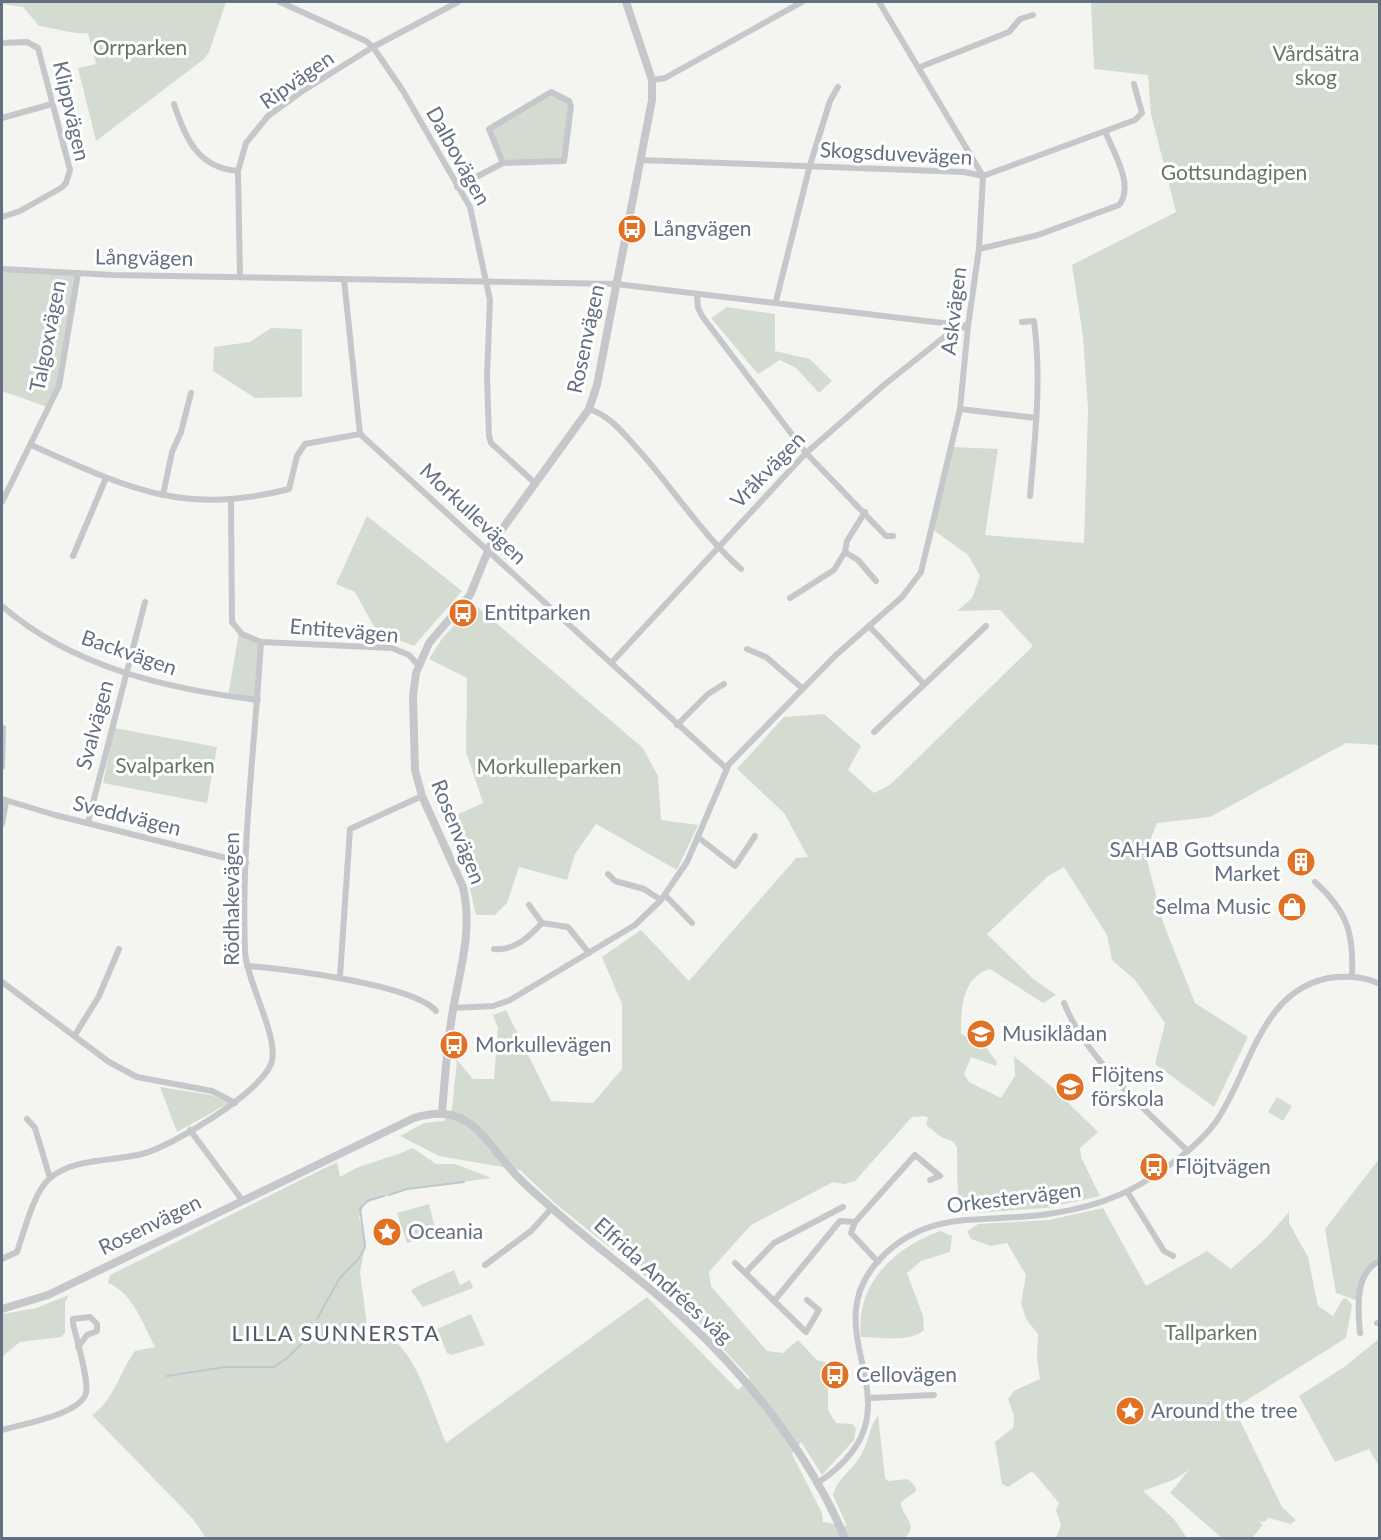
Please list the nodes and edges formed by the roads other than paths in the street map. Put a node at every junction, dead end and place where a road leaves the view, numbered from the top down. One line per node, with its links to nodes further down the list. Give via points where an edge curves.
1 (280, 2): 8 (street, Dalbovägen)
2 (458, 2): 8 (street, Ripvägen)
3 (626, 2): 10 (street, Rosenvägen)
4 (802, 2): 10 (street, via 664,78)
5 (879, 2): 9 (street)
6 (1034, 15): 9 (street, via 1020,19 1009,32)
7 (2, 43): 13 (street, Klippvägen, via 36,44)
8 (373, 47): 20 (street, Ripvägen, via 268,116 246,143); 22 (street, Dalbovägen)
9 (920, 67): 21 (street)
10 (652, 80): 17 (street, Rosenvägen)
11 (1134, 84): 16 (street, Skogsduvevägen, via 1141,116)
12 (838, 87): 19 (street)
13 (52, 104): 15 (street); 23 (street, Klippvägen, via 69,162 66,183 49,196)
14 (174, 104): 20 (street, via 193,149 210,165)
15 (2, 118)
16 (1106, 131): 21 (street, Skogsduvevägen); 24 (street, via 1126,186 1119,205 1038,235)
17 (640, 160): 19 (street, Skogsduvevägen); 30 (street, Rosenvägen)
18 (503, 163): 18 (street, via 489,129 551,92 569,101 564,161); 22 (street)
19 (810, 165): 21 (street, Skogsduvevägen); 32 (street)
20 (238, 171): 27 (street, Ripvägen)
21 (983, 176): 24 (street, Askvägen)
22 (457, 186): 29 (street, Dalbovägen, via 470,207)
23 (2, 217)
24 (979, 249): 34 (street, Askvägen)
25 (2, 270): 26 (street, Långvägen)
26 (78, 273): 27 (street, Långvägen); 40 (street, Talgoxvägen, via 59,386)
27 (240, 277): 28 (street, Långvägen)
28 (344, 279): 29 (street, Långvägen); 39 (street)
29 (488, 283): 30 (street, Långvägen); 43 (street, Dalbovägen, via 489,436 491,443)
30 (616, 284): 31 (street, Långvägen); 36 (street, Rosenvägen)
31 (697, 296): 32 (street, Långvägen); 41 (street, via 702,316)
32 (776, 301): 34 (street, Långvägen)
33 (1022, 322): 38 (street, via 1034,321 1039,388)
34 (968, 326): 37 (street, Askvägen); 41 (street, Vråkvägen, via 953,330)
35 (191, 393): 44 (street)
36 (590, 409): 43 (street, Rosenvägen); 50 (street, via 610,418)
37 (960, 409): 38 (street); 59 (street, Askvägen, via 921,572 902,597)
38 (1036, 418): 45 (street)
39 (360, 434): 46 (street, via 305,444 297,456 289,489); 51 (street, Morkullevägen)
40 (31, 445): 42 (street); 47 (street, Talgoxvägen)
41 (806, 453): 48 (street); 50 (street, Vråkvägen)
42 (106, 478): 44 (street); 53 (street)
43 (535, 483): 51 (street, Rosenvägen)
44 (163, 495): 46 (street, via 199,502)
45 (1030, 496)
46 (231, 501): 61 (street, via 232,622 242,634)
47 (2, 502)
48 (865, 513): 49 (street, via 886,536); 52 (street)
49 (893, 536)
50 (718, 546): 54 (street); 63 (street, Vråkvägen)
51 (488, 552): 63 (street, Morkullevägen); 64 (street, Rosenvägen, via 470,595 436,633)
52 (845, 552): 55 (street, via 858,560); 56 (street, via 834,570)
53 (73, 556)
54 (741, 570)
55 (876, 581)
56 (790, 598)
57 (145, 602): 65 (street, Svalvägen)
58 (2, 606): 65 (street, Backvägen, via 24,625 58,645)
59 (869, 626): 67 (street); 68 (street, Askvägen)
60 (986, 626): 67 (street)
61 (261, 642): 64 (street, Entitevägen, via 392,648 409,655); 69 (street, Rödhakevägen)
62 (747, 649): 68 (street, via 766,657)
63 (612, 662): 70 (street, Morkullevägen)
64 (418, 665): 75 (street, Rosenvägen, via 412,696 414,761)
65 (127, 674): 69 (street, Backvägen, via 196,692); 77 (street, Svalvägen)
66 (724, 684): 70 (street)
67 (924, 684): 72 (street)
68 (802, 688): 74 (street, Askvägen)
69 (258, 700): 81 (street, Rödhakevägen)
70 (677, 725): 74 (street, Morkullevägen)
71 (3, 728): 73 (street)
72 (874, 732)
73 (2, 767)
74 (726, 768): 80 (street)
75 (422, 796): 92 (street, via 350,829); 97 (street, Rosenvägen, via 464,887 467,902 466,949)
76 (4, 800): 77 (street, Sveddvägen); 78 (street)
77 (88, 822): 81 (street, Sveddvägen)
78 (2, 824)
79 (755, 836): 80 (street, via 735,866)
80 (699, 838): 84 (street)
81 (246, 863): 91 (street, Rödhakevägen)
82 (608, 874): 84 (street, via 615,881)
83 (1315, 882): 93 (street, via 1332,898 1354,945)
84 (663, 897): 87 (street); 90 (street, via 635,925)
85 (529, 905): 86 (street)
86 (542, 923): 89 (street, via 528,939 504,950); 90 (street, via 568,927)
87 (692, 923)
88 (119, 949): 99 (street, via 99,996)
89 (494, 949)
90 (589, 953): 97 (street, via 510,1000 493,1006)
91 (247, 966): 92 (street); 100 (street, Rödhakevägen, via 270,1035 272,1061 258,1084)
92 (340, 976): 98 (street, via 423,1002)
93 (1352, 976): 95 (street, Orkestervägen); 104 (street, Orkestervägen, via 1307,985 1273,1014 1214,1123)
94 (2, 982): 99 (street)
95 (1380, 984)
96 (1064, 1003): 104 (street, via 1073,1024 1116,1078)
97 (453, 1008): 101 (street, Rosenvägen)
98 (436, 1011)
99 (75, 1035): 100 (street, via 109,1062 137,1077 212,1091)
100 (235, 1103): 103 (street, Rödhakevägen)
101 (442, 1112): 108 (street, Rosenvägen, via 414,1118); 110 (street, Elfrida Andrées väg, via 457,1116 480,1131 516,1175)
102 (27, 1119): 105 (street, via 34,1128)
103 (190, 1130): 105 (street, Rödhakevägen, via 145,1153 70,1168); 108 (street)
104 (1188, 1151): 107 (street, Orkestervägen)
105 (50, 1178): 113 (street, via 39,1195 17,1252)
106 (930, 1180): 111 (street, via 940,1176 915,1155)
107 (1128, 1193): 112 (street, via 1164,1251); 115 (street, Orkestervägen, via 1047,1215 937,1224 903,1239)
108 (242, 1200): 121 (street, Rosenvägen, via 48,1295)
109 (843, 1207): 118 (street, via 774,1243)
110 (552, 1208): 117 (street, via 531,1231); 127 (street, Elfrida Andrées väg, via 686,1320 734,1369 778,1422)
111 (855, 1222): 115 (street, via 851,1233); 120 (street, via 840,1221)
112 (1173, 1256)
113 (2, 1259)
114 (1380, 1261): 122 (street, via 1368,1269 1363,1280 1357,1317)
115 (878, 1262): 125 (street, Orkestervägen, via 861,1289 855,1314 856,1340)
116 (735, 1263): 118 (street)
117 (485, 1265)
118 (747, 1272): 120 (street)
119 (807, 1300): 120 (street, via 819,1310 806,1332)
120 (774, 1301)
121 (2, 1309)
122 (1360, 1333)
123 (78, 1347): 123 (street, via 87,1335 97,1331 97,1324 90,1317 73,1319); 126 (street, via 86,1387 83,1399 68,1411)
124 (934, 1395): 125 (street)
125 (870, 1398): 127 (street, Orkestervägen, via 864,1434 856,1449 844,1464)
126 (2, 1430)
127 (819, 1482): 128 (street, Elfrida Andrées väg)
128 (845, 1539)

